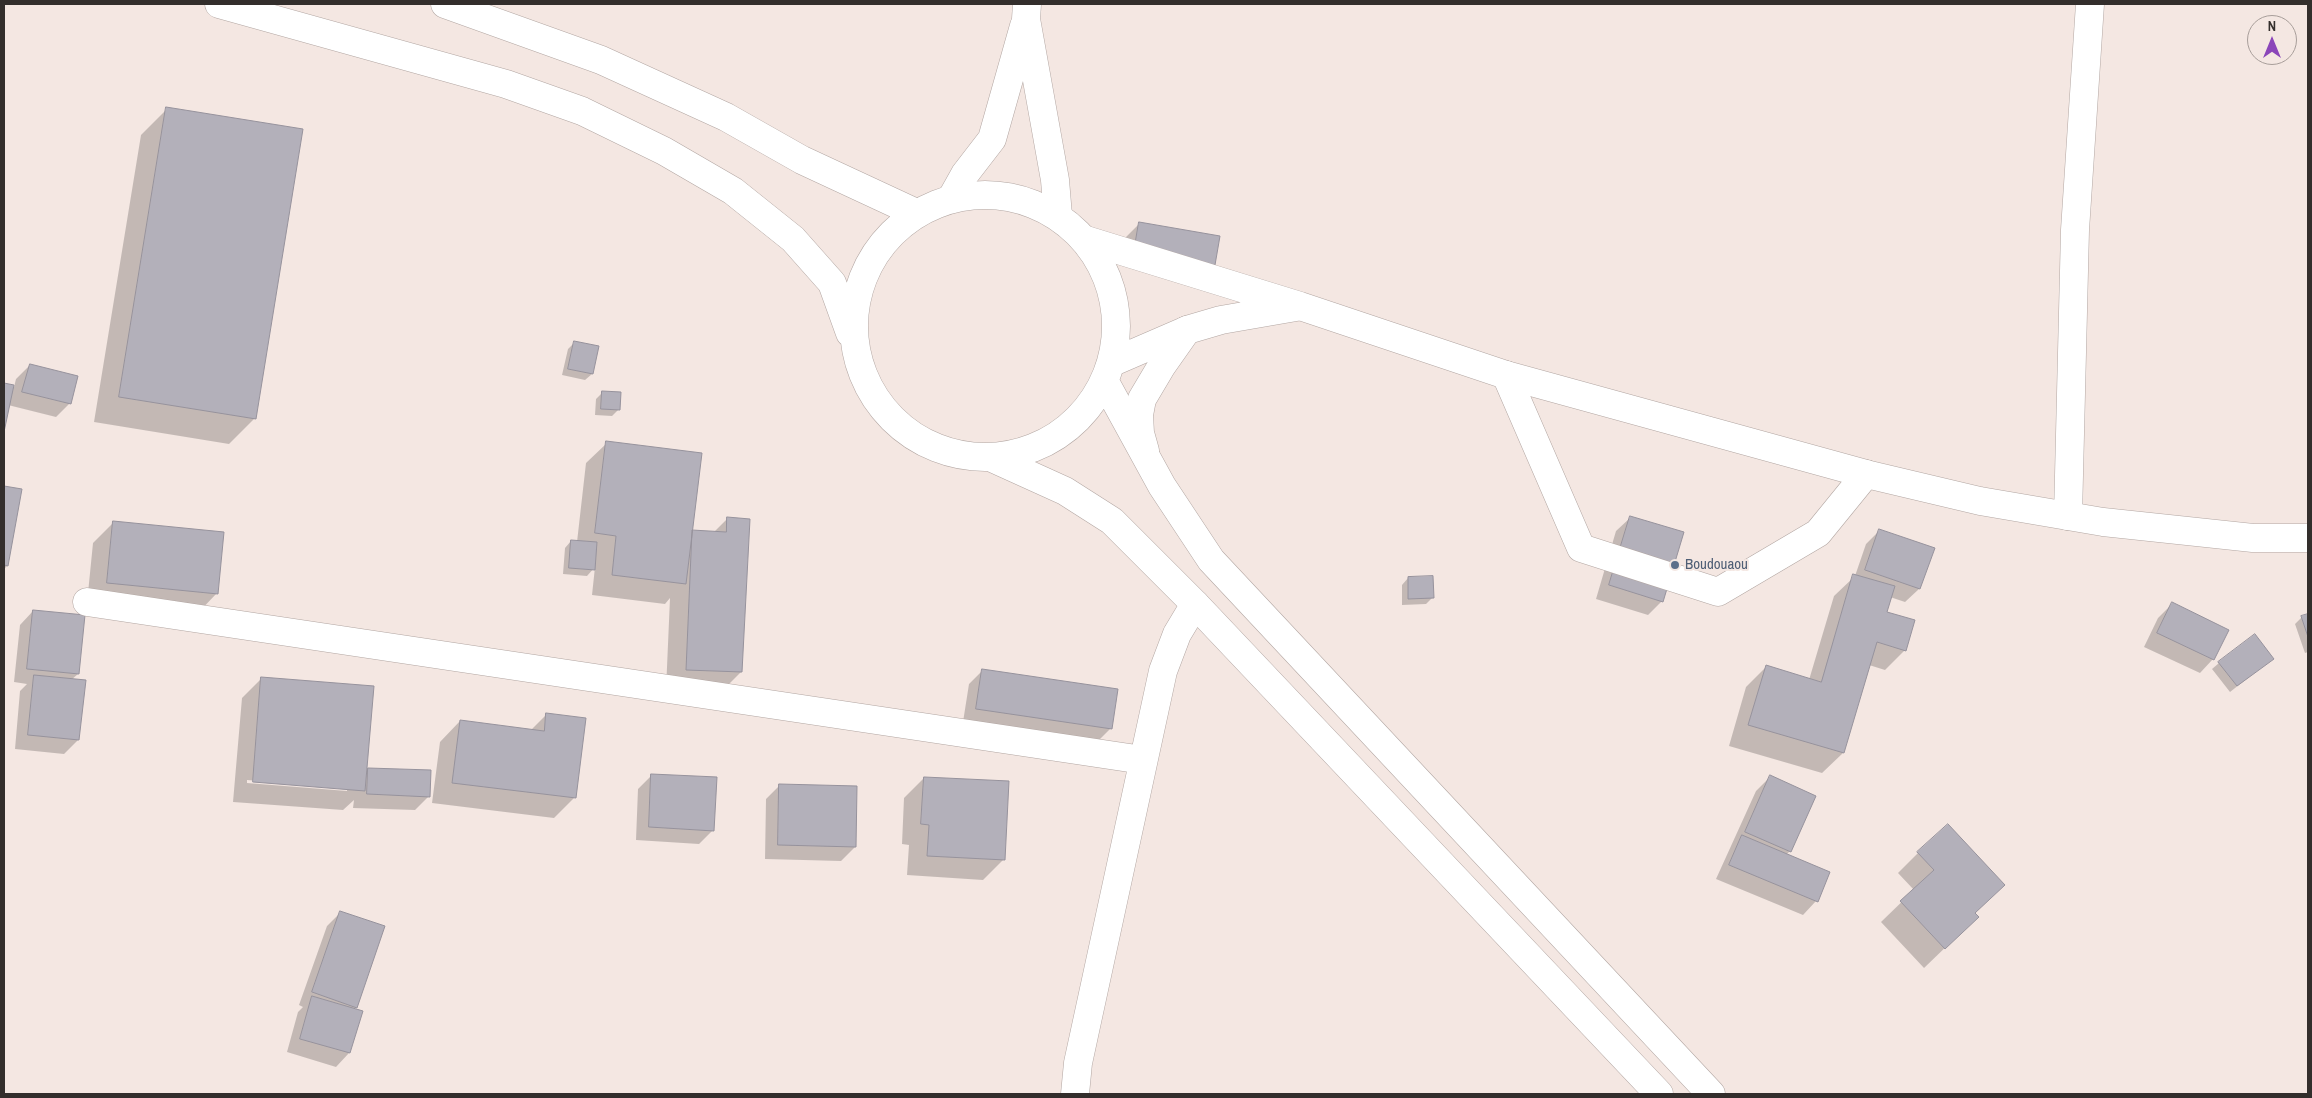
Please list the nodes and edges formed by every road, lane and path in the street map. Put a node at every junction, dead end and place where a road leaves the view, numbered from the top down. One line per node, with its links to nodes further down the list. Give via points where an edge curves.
1 (219, 4): 11 (main road, via 506,84 582,111 664,151 734,191 793,239 832,283)
2 (445, 4): 6 (main road, via 600,60 726,117 802,160)
3 (2090, 4): 17 (main road, via 2075,230)
4 (1026, 12): 5 (main road, via 992,139 965,174); 7 (main road, via 1055,180)
5 (951, 199): 6 (main road); 7 (main road, via 987,194 1024,200)
6 (916, 213): 11 (main road, via 886,238 866,270 854,306)
7 (1058, 216): 8 (main road)
8 (1086, 240): 9 (main road); 12 (main road, via 1108,277 1118,319)
9 (1300, 306): 10 (main road, via 1221,320); 13 (main road)
10 (1187, 330): 12 (main road); 15 (main road, via 1142,399 1138,415)
11 (854, 345): 14 (main road, via 866,382 886,414 916,438 952,454)
12 (1109, 372): 14 (main road, via 1085,412 1058,436 1026,451); 15 (main road)
13 (1506, 375): 16 (main road); 16 (main road, via 1581,548 1718,592 1818,533)
14 (990, 457): 20 (main road, via 1065,491 1112,521)
15 (1147, 459): 24 (main road, via 1211,560)
16 (1866, 474): 17 (main road, via 1980,501)
17 (2068, 516): 18 (main road, via 2253,538)
18 (2308, 538)
19 (87, 602): 21 (main road)
20 (1195, 604): 21 (main road, via 1177,634 1163,671); 23 (main road)
21 (1143, 760): 22 (main road, via 1078,1063)
22 (1075, 1094)
23 (1659, 1094)
24 (1711, 1094)

